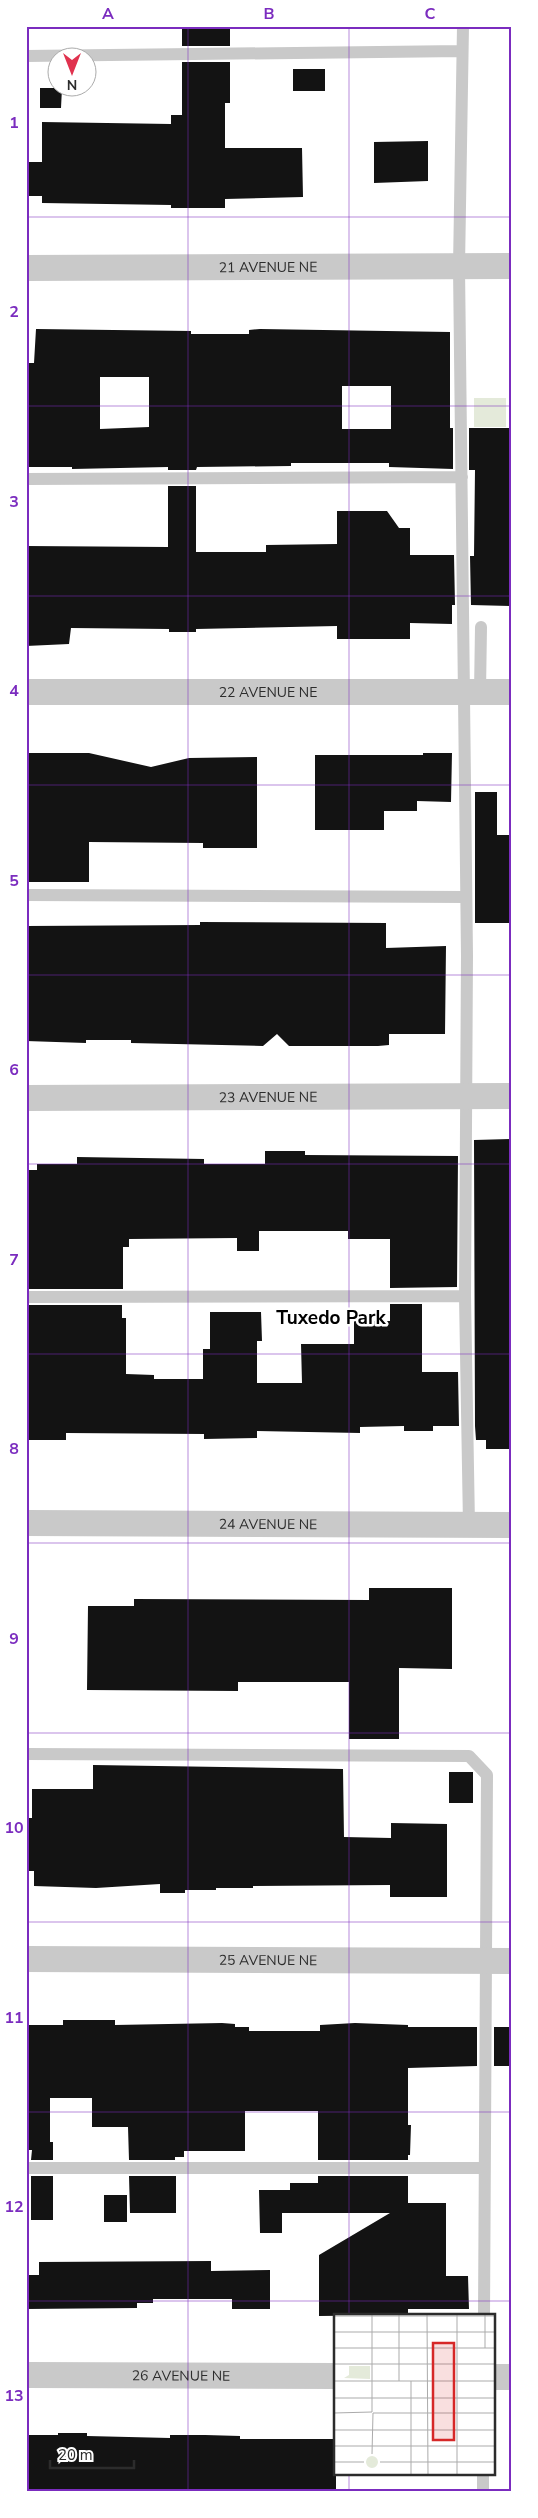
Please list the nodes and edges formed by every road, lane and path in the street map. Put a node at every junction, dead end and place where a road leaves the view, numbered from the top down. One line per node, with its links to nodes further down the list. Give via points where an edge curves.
1 (462, 26): 2 (lane)
2 (462, 51): 3 (lane); 5 (lane)
3 (26, 56)
4 (512, 266): 5 (street, 21 AVENUE NE)
5 (460, 267): 6 (street, 21 AVENUE NE); 7 (lane)
6 (26, 268)
7 (462, 477): 8 (lane); 11 (lane)
8 (26, 479)
9 (481, 627): 11 (lane)
10 (26, 692): 11 (street, 22 AVENUE NE)
11 (472, 692): 12 (street, 22 AVENUE NE); 14 (lane)
12 (512, 692)
13 (26, 895): 14 (lane)
14 (466, 897): 15 (lane)
15 (466, 1096): 16 (street, 23 AVENUE NE); 17 (street, 23 AVENUE NE); 18 (lane)
16 (512, 1096)
17 (26, 1098)
18 (465, 1296): 19 (lane); 21 (lane)
19 (26, 1297)
20 (26, 1523): 21 (street, 24 AVENUE NE)
21 (469, 1525): 22 (street, 24 AVENUE NE)
22 (512, 1525)
23 (26, 1754): 25 (lane, via 469,1756 487,1775)
24 (26, 1959): 25 (street, 25 AVENUE NE)
25 (485, 1961): 26 (street, 25 AVENUE NE); 28 (lane)
26 (512, 1961)
27 (26, 2168): 28 (lane)
28 (484, 2168): 29 (lane)
29 (484, 2314)
30 (26, 2375): 31 (street, 26 AVENUE NE)
31 (334, 2376)
32 (496, 2377): 33 (street)
33 (512, 2377)
34 (483, 2476): 35 (lane)
35 (483, 2492)

